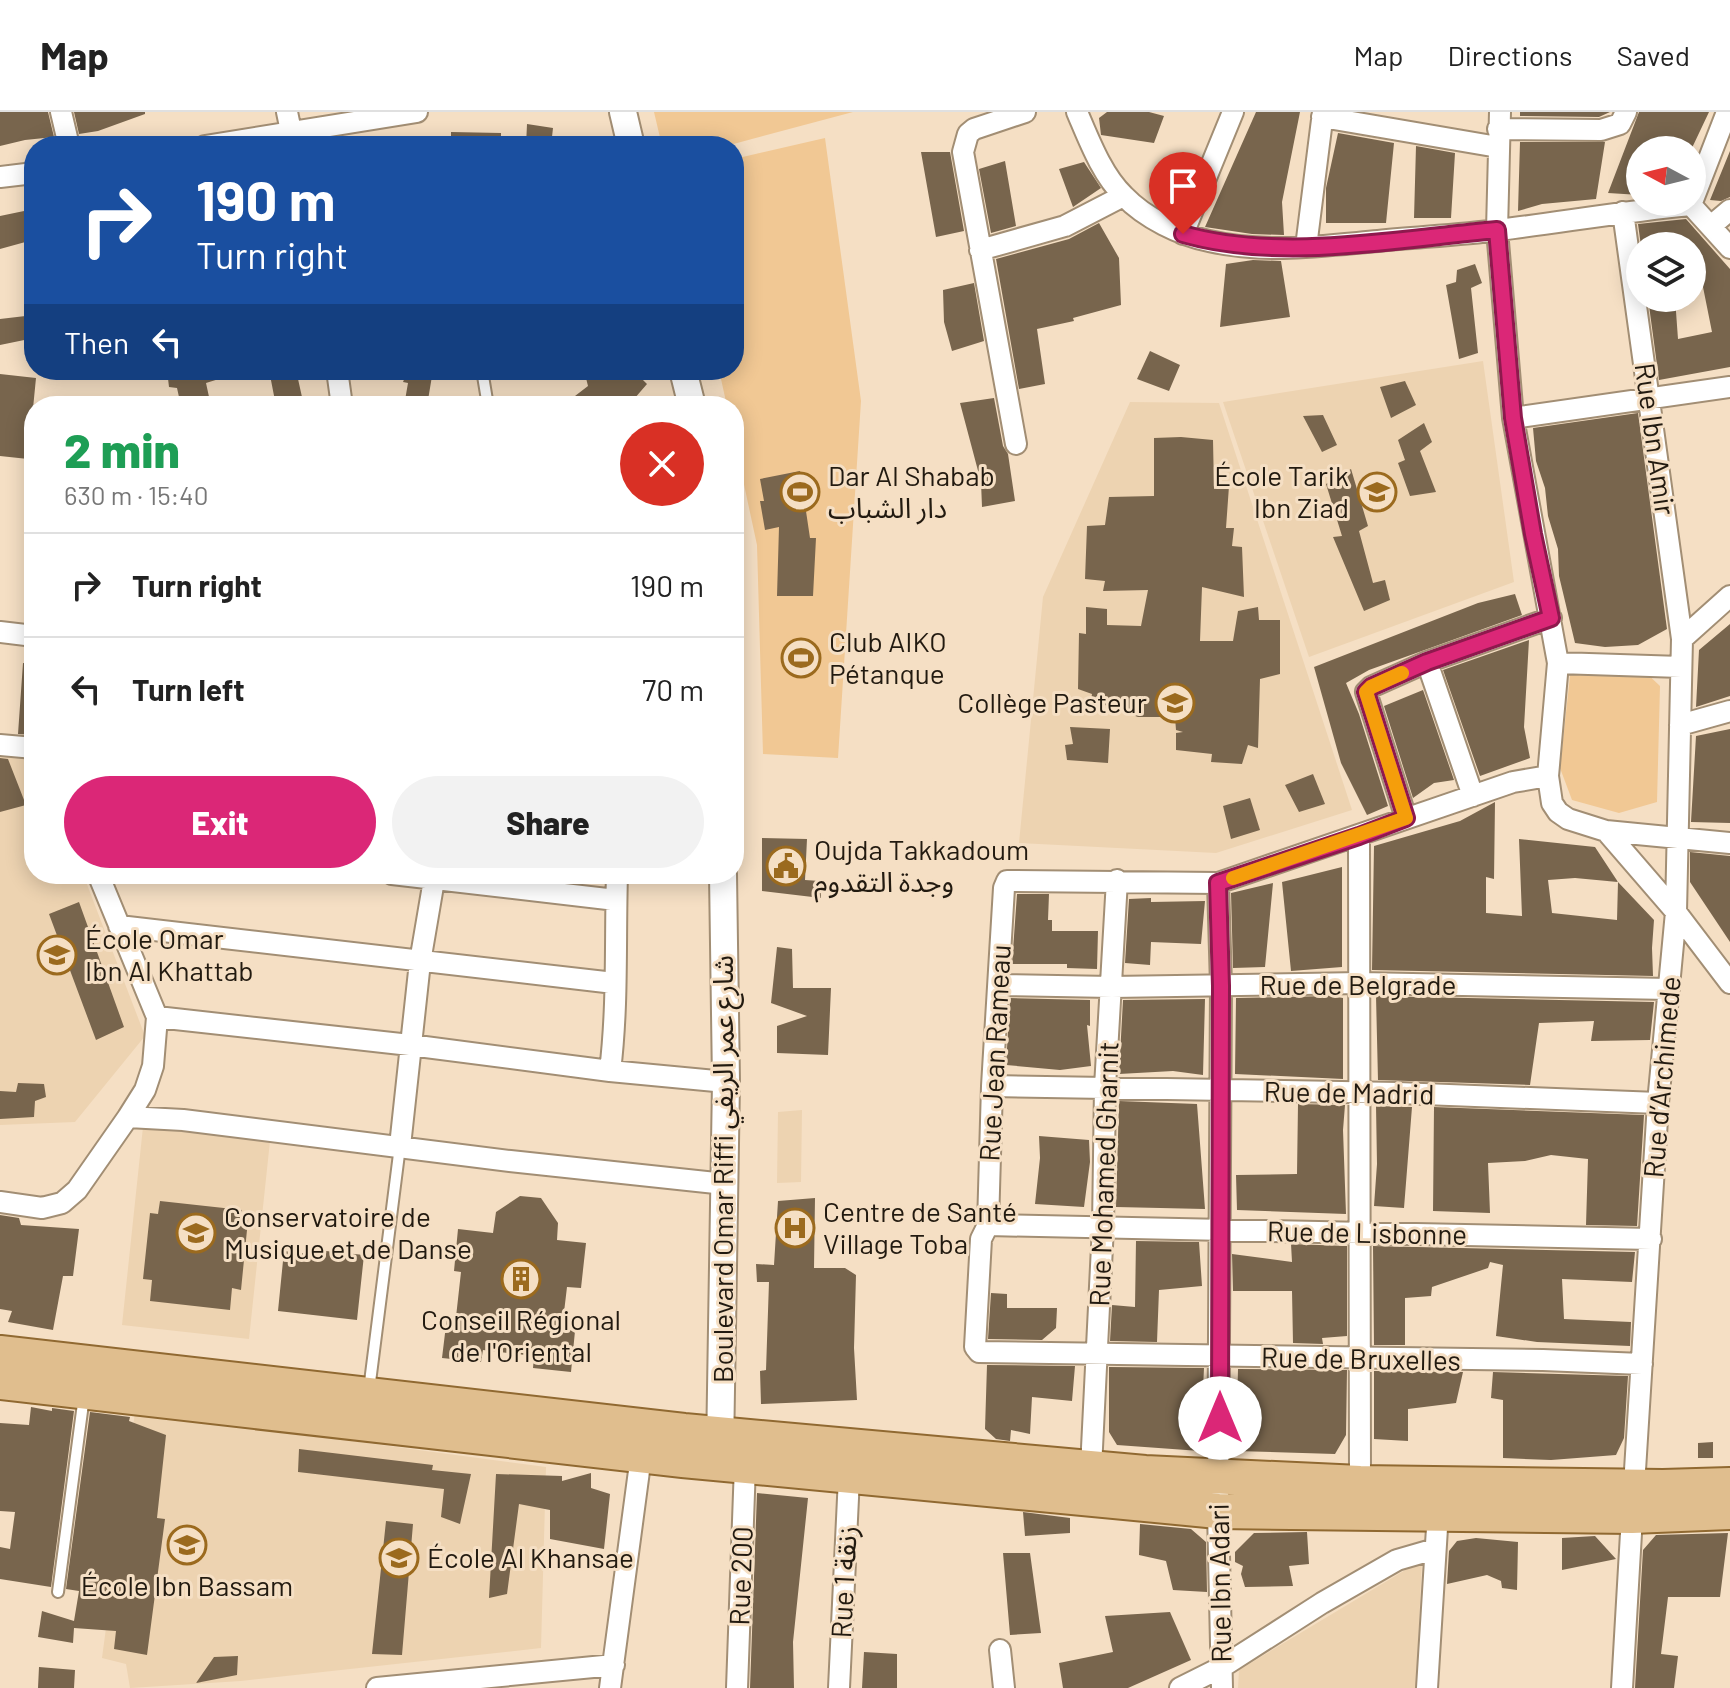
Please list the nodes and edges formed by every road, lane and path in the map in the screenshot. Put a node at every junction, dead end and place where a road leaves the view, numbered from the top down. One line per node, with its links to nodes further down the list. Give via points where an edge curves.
1 (61, 112): 13 (street)
2 (287, 112): 14 (street)
3 (417, 112): 10 (street)
4 (623, 112): 16 (street)
5 (1025, 112): 30 (street, via 974,129 965,142)
6 (1077, 112): 20 (street)
7 (1233, 112): 27 (street)
8 (1626, 112): 12 (street, via 1620,124 1601,130)
9 (1727, 112): 17 (street)
10 (386, 114): 15 (street)
11 (1323, 115): 12 (street); 28 (street)
12 (1499, 129): 26 (street)
13 (67, 136)
14 (291, 136)
15 (306, 136)
16 (629, 136)
17 (1706, 166)
18 (24, 174): 19 (street)
19 (0, 177)
20 (1123, 196): 27 (street); 30 (street, via 1065,226)
21 (1730, 210): 25 (street)
22 (1623, 212): 23 (street); 26 (street); 32 (street, Rue Ibn Amir)
23 (1626, 212)
24 (1701, 216): 25 (street)
25 (1711, 226): 29 (street)
26 (1497, 230): 28 (street); 33 (street)
27 (1183, 234): 28 (street, via 1245,247)
28 (1306, 247)
29 (1730, 248)
30 (980, 250): 34 (street)
31 (1730, 387): 32 (street)
32 (1649, 399): 33 (street); 39 (street, Rue Ibn Amir)
33 (1513, 418): 36 (street)
34 (1016, 444)
35 (1730, 596): 39 (street)
36 (1551, 618): 40 (street); 41 (street)
37 (0, 632): 38 (street)
38 (24, 635)
39 (1682, 639): 42 (street, Rue Ibn Amir)
40 (1427, 662): 48 (street); 49 (street, via 1366,692)
41 (1558, 663): 42 (street); 47 (street)
42 (1681, 667): 44 (street, Rue d’Archimede)
43 (1730, 711): 44 (street)
44 (1680, 725): 52 (street, Rue d’Archimede)
45 (0, 745): 46 (street)
46 (24, 747)
47 (1548, 776): 48 (street); 50 (street, via 1558,812)
48 (1473, 796): 49 (street)
49 (1406, 818): 51 (street)
50 (1606, 831): 52 (street); 62 (street)
51 (1359, 836): 55 (street); 66 (street)
52 (1677, 839): 53 (street); 62 (street, Rue d’Archimede)
53 (1730, 843)
54 (1117, 880): 55 (street); 68 (street, Rue Jean Rameau, via 1007,881); 70 (street, Rue Mohamed Gharnit)
55 (1218, 883): 69 (street, Rue Ibn Adari)
56 (102, 884): 63 (street)
57 (434, 884): 64 (street)
58 (495, 884): 61 (street)
59 (617, 884): 61 (street)
60 (723, 884): 75 (street, Boulevard Omar Riffi شارع عمر الريفي)
61 (616, 900): 65 (street)
62 (1676, 912): 67 (street); 71 (street, Rue d’Archimede)
63 (119, 926): 64 (street); 72 (street)
64 (420, 962): 65 (street); 73 (street)
65 (614, 983): 74 (street)
66 (1361, 983): 69 (street, Rue de Belgrade); 71 (street, Rue de Belgrade); 79 (street)
67 (1730, 983)
68 (999, 985): 70 (street, Rue de Belgrade); 76 (street, Rue Jean Rameau)
69 (1221, 986): 70 (street, Rue de Belgrade); 78 (street, Rue Ibn Adari)
70 (1112, 987): 77 (street, Rue Mohamed Gharnit)
71 (1669, 989): 80 (street, Rue d’Archimede)
72 (157, 1017): 73 (street); 81 (street, via 153,1066)
73 (410, 1045): 74 (street); 82 (street)
74 (610, 1071): 75 (street)
75 (726, 1082): 83 (street, Boulevard Omar Riffi شارع عمر الريفي)
76 (992, 1086): 77 (street, Rue de Madrid); 85 (street, Rue Jean Rameau)
77 (1105, 1087): 78 (street, Rue de Madrid); 86 (street, Rue Mohamed Gharnit)
78 (1220, 1091): 79 (street, Rue de Madrid); 87 (street, Rue Ibn Adari)
79 (1361, 1094): 80 (street, Rue de Madrid); 88 (street)
80 (1658, 1103): 89 (street, Rue d’Archimede)
81 (128, 1117): 82 (street); 84 (street, via 62,1203 42,1208)
82 (400, 1146): 83 (street); 98 (lane)
83 (725, 1184): 99 (street, Boulevard Omar Riffi شارع عمر الريفي)
84 (0, 1202)
85 (988, 1225): 86 (street, Rue de Lisbonne); 90 (street, Rue Jean Rameau, via 981,1239 975,1347)
86 (1103, 1226): 87 (street, Rue de Lisbonne); 91 (street, Rue Mohamed Gharnit)
87 (1220, 1230): 88 (street, Rue de Lisbonne); 93 (street, Rue Ibn Adari)
88 (1360, 1232): 89 (street, Rue de Lisbonne); 94 (street)
89 (1651, 1239): 95 (street, Rue d’Archimede)
90 (985, 1352): 91 (street, Rue de Bruxelles)
91 (1098, 1352): 93 (street, Rue de Bruxelles); 101 (street, Rue Mohamed Gharnit)
92 (0, 1353): 98 (main road)
93 (1220, 1357): 94 (street, Rue de Bruxelles); 105 (street, Rue Ibn Adari)
94 (1362, 1359): 95 (street, Rue de Bruxelles); 103 (street)
95 (1642, 1364): 106 (street, Rue d’Archimede)
96 (0, 1382): 97 (main road)
97 (85, 1392): 100 (main road); 110 (lane)
98 (368, 1396): 99 (main road)
99 (728, 1454): 100 (main road); 101 (main road); 102 (main road); 117 (street, Rue 200)
100 (641, 1456): 112 (street)
101 (1091, 1468): 105 (main road)
102 (849, 1477): 105 (main road); 118 (street, Rue 1 زنقة)
103 (1360, 1483): 105 (main road); 106 (main road)
104 (1730, 1485): 106 (main road)
105 (1219, 1495): 107 (main road); 113 (street, Rue Ibn Adari)
106 (1633, 1501): 107 (main road); 108 (main road); 123 (street, Rue d’Archimede)
107 (1438, 1512): 109 (street)
108 (1730, 1512)
109 (1435, 1549): 113 (street, via 1397,1560); 122 (street)
110 (58, 1592)
111 (1000, 1650): 119 (street)
112 (614, 1665): 114 (street); 116 (street)
113 (1222, 1667): 120 (street); 121 (street, Rue Ibn Adari)
114 (513, 1682): 115 (street)
115 (377, 1688)
116 (610, 1688)
117 (737, 1688)
118 (839, 1688)
119 (1004, 1688)
120 (1180, 1688)
121 (1222, 1688)
122 (1427, 1688)
123 (1622, 1688)

